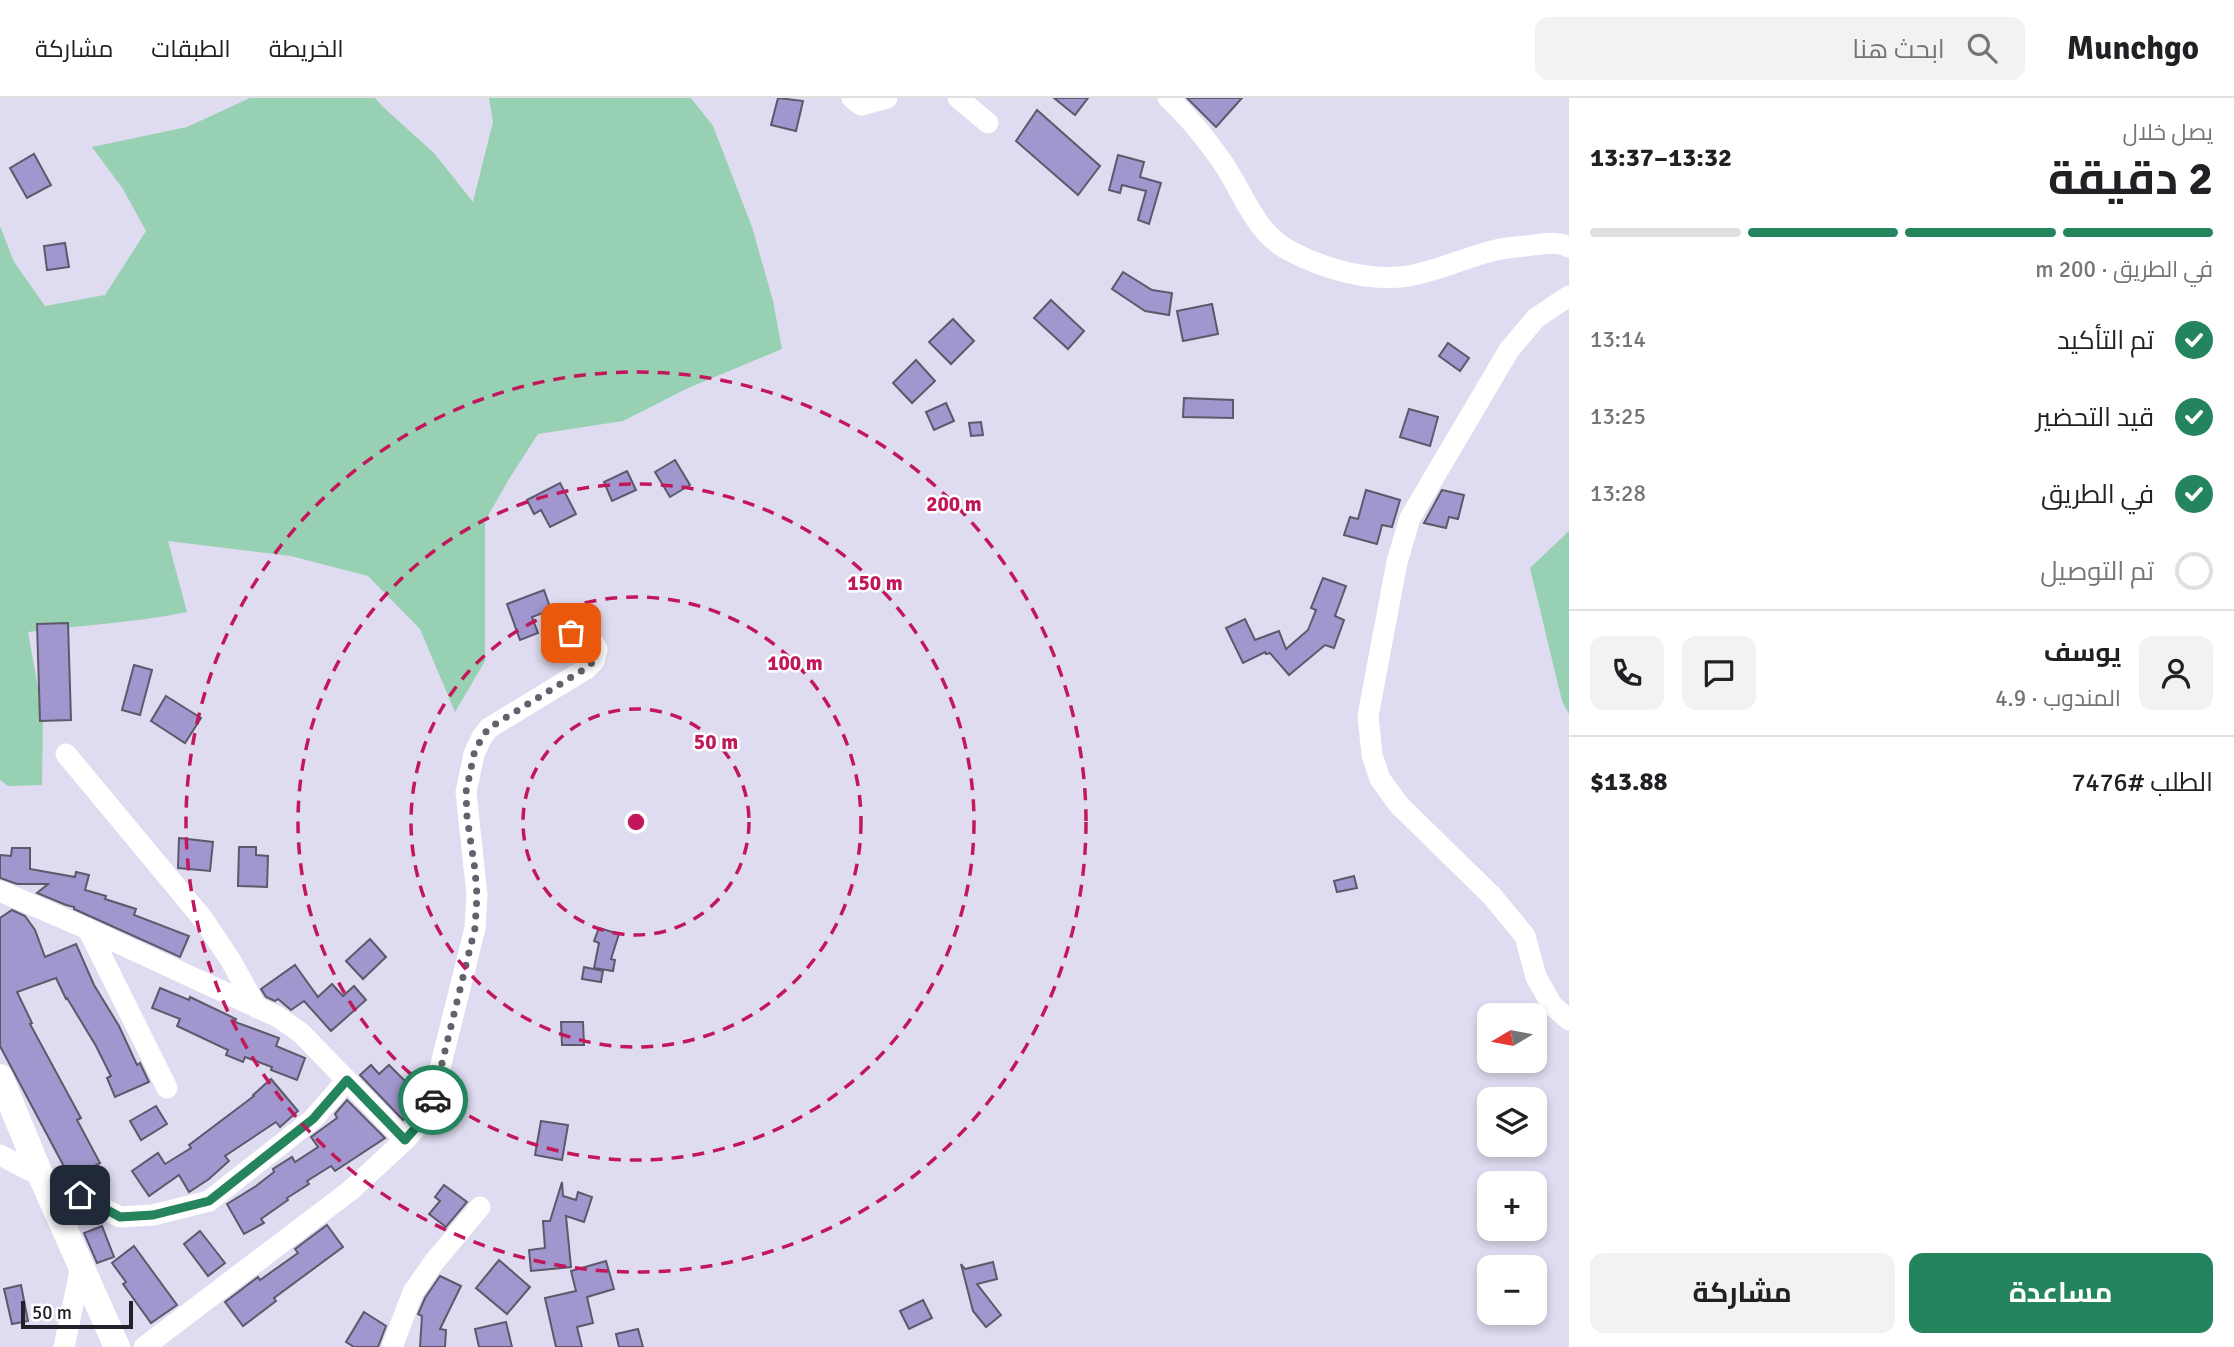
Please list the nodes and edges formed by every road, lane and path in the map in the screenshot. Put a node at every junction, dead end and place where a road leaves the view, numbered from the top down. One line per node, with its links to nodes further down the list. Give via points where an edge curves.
1 (852, 98): 2 (street, via 861,105)
2 (887, 98)
3 (958, 98): 5 (street)
4 (1168, 98): 6 (street, via 1223,164 1268,237 1289,251 1341,271 1406,276 1498,250 1548,243)
5 (988, 123)
6 (1569, 247)
7 (1569, 296): 13 (street, via 1536,318 1509,350 1410,518 1397,562 1368,716 1380,779 1399,805 1492,896 1525,936 1536,977 1552,1004)
8 (551, 639): 17 (street, via 571,633 592,641 597,649 594,661 489,728 474,754 466,792 477,895 475,928 431,1110)
9 (66, 754): 12 (street, via 203,919)
10 (0, 891): 11 (street)
11 (88, 929): 12 (street); 16 (street)
12 (257, 1007): 15 (street, via 301,1033)
13 (1569, 1020)
14 (0, 1077): 19 (main road)
15 (347, 1080): 17 (street); 19 (street, via 313,1119 209,1201 153,1215 120,1217)
16 (167, 1088)
17 (405, 1140): 24 (street, via 351,1190)
18 (0, 1154): 19 (street)
19 (40, 1174): 21 (main road)
20 (480, 1207): 25 (street, via 413,1292)
21 (81, 1267): 22 (street); 23 (main road)
22 (64, 1347)
23 (117, 1347)
24 (145, 1347)
25 (391, 1347)

